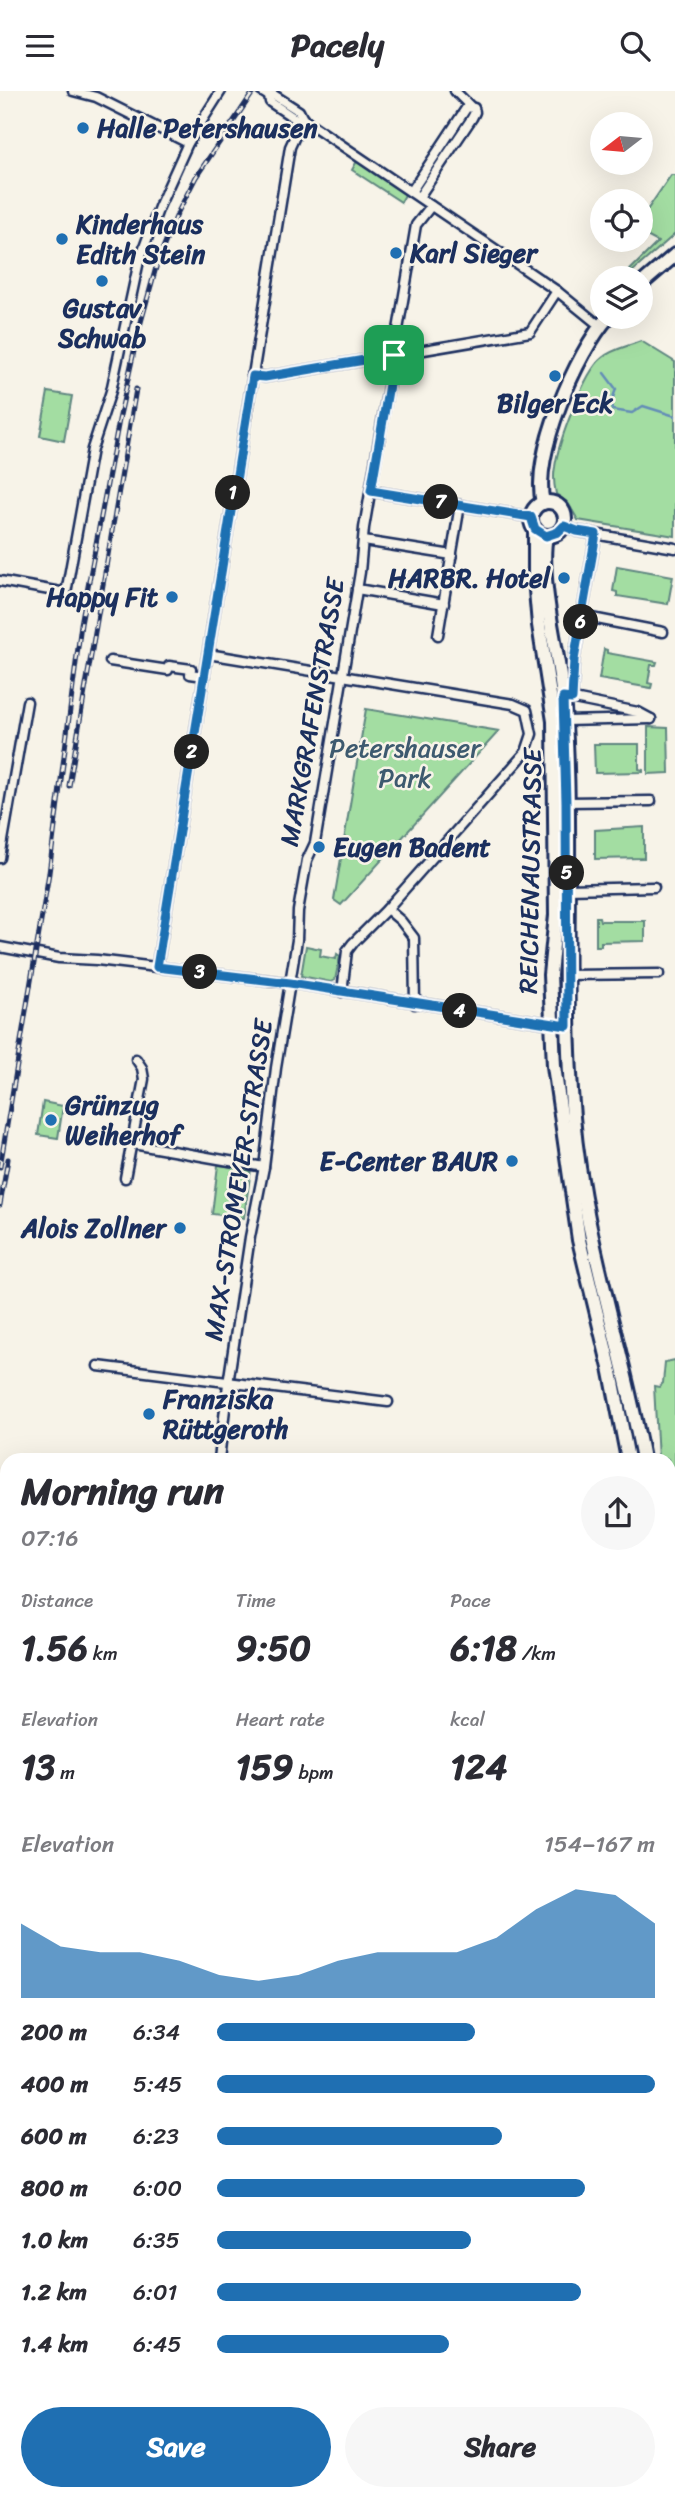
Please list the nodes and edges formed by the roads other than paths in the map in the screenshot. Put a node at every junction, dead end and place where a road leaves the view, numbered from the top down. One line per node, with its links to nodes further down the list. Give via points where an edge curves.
1 (73, 91): 7 (street, via 96,97)
2 (221, 91): 7 (street)
3 (455, 91): 5 (street)
4 (265, 94): 6 (street, via 297,120)
5 (470, 106): 8 (street); 9 (street, via 475,112 472,118)
6 (303, 119): 8 (street); 17 (street, via 290,147)
7 (188, 143): 27 (street, via 139,261 111,391 92,449 66,593)
8 (411, 192): 9 (street)
9 (419, 197): 10 (street)
10 (431, 206): 13 (street); 16 (street, MARKGRAFENSTRASSE, via 416,225)
11 (675, 255): 12 (main road)
12 (653, 274)
13 (557, 291): 14 (street); 16 (street, via 530,332)
14 (590, 312)
15 (600, 329): 19 (main road, via 552,426 544,453)
16 (394, 355): 17 (street); 18 (street, MARKGRAFENSTRASSE)
17 (253, 376): 33 (street)
18 (371, 491): 20 (street); 24 (street, MARKGRAFENSTRASSE)
19 (543, 503): 21 (main road, via 562,509); 22 (main road, via 536,507)
20 (460, 505): 22 (street); 26 (street)
21 (564, 526): 22 (main road, via 558,532); 23 (street)
22 (537, 527): 37 (main road, REICHENAUSTRASSE, via 544,548 549,621); 49 (main road, REICHENAUSTRASSE, via 534,568 554,721 556,915)
23 (596, 534): 25 (street); 30 (street)
24 (364, 541): 26 (street); 28 (street, MARKGRAFENSTRASSE)
25 (675, 548)
26 (452, 555): 29 (street)
27 (0, 581)
28 (357, 589): 29 (street); 36 (street, MARKGRAFENSTRASSE)
29 (444, 604): 32 (street)
30 (582, 616): 31 (street); 37 (street)
31 (663, 632)
32 (438, 635)
33 (208, 654): 35 (street); 36 (street)
34 (110, 661): 35 (street, via 168,670 169,666 180,667)
35 (204, 676): 50 (street)
36 (343, 676): 47 (street, via 513,704 527,710 532,734 526,752); 53 (street, MARKGRAFENSTRASSE, via 315,843 307,860)
37 (568, 698): 39 (street); 41 (main road, REICHENAUSTRASSE)
38 (27, 702): 44 (street)
39 (596, 703): 40 (street); 40 (street, via 651,719)
40 (596, 720): 41 (street)
41 (564, 721): 43 (main road, REICHENAUSTRASSE)
42 (651, 801): 43 (street)
43 (566, 802): 46 (main road, REICHENAUSTRASSE)
44 (0, 858)
45 (654, 887): 46 (street)
46 (567, 888): 52 (main road, REICHENAUSTRASSE)
47 (387, 909): 54 (street, via 347,951); 55 (street, via 414,938)
48 (0, 947): 50 (street)
49 (551, 966): 52 (main road); 56 (main road, REICHENAUSTRASSE)
50 (157, 967): 53 (street)
51 (659, 974): 52 (street)
52 (567, 975): 57 (main road, REICHENAUSTRASSE)
53 (290, 983): 54 (street); 60 (street, MAX-STROMEYER-STRASSE)
54 (342, 992): 55 (street)
55 (415, 1004): 56 (street)
56 (551, 1024): 57 (street); 66 (main road, REICHENAUSTRASSE, via 579,1240)
57 (567, 1026): 67 (main road, REICHENAUSTRASSE, via 582,1184)
58 (136, 1059): 59 (street, via 144,1079)
59 (133, 1144): 60 (street); 61 (street)
60 (264, 1167): 63 (street, MAX-STROMEYER-STRASSE)
61 (125, 1178)
62 (98, 1366): 63 (street)
63 (228, 1384): 64 (street); 65 (street, MAX-STROMEYER-STRASSE)
64 (387, 1402)
65 (220, 1453)
66 (627, 1453)
67 (642, 1453)

